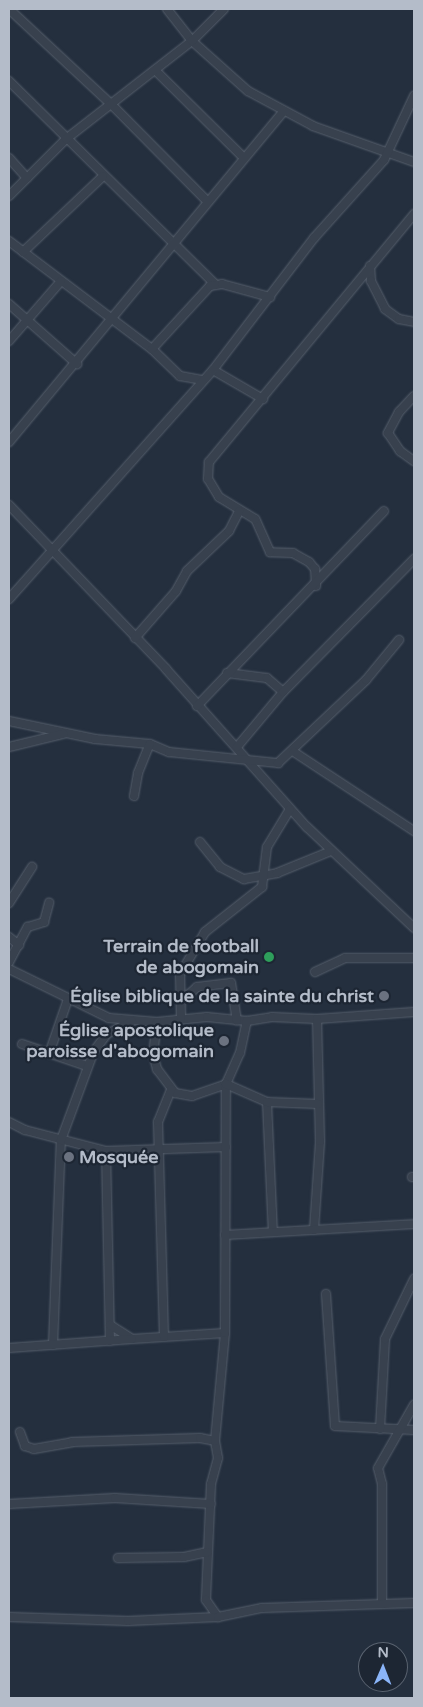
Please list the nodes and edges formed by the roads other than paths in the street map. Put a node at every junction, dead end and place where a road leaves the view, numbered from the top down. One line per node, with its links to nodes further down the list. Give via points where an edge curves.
1 (9, 9): 8 (street)
2 (167, 9): 4 (street)
3 (224, 9): 4 (street)
4 (192, 42): 5 (street); 9 (street, via 241,86)
5 (155, 70): 8 (street); 13 (street)
6 (9, 80): 10 (street)
7 (414, 96): 11 (street)
8 (112, 104): 10 (street); 18 (street)
9 (284, 112): 11 (street, via 313,126); 13 (street)
10 (66, 139): 15 (street); 16 (street)
11 (387, 150): 14 (street); 28 (street, via 384,160 314,238)
12 (9, 158): 16 (street)
13 (244, 158): 18 (street)
14 (414, 162)
15 (103, 176): 21 (street); 22 (street)
16 (27, 178): 17 (street)
17 (9, 196)
18 (207, 201): 21 (street)
19 (414, 214): 23 (street)
20 (9, 241): 22 (street)
21 (172, 243): 27 (street); 30 (street)
22 (23, 252): 25 (street)
23 (370, 266): 24 (street); 26 (street)
24 (361, 278): 26 (street); 39 (street)
25 (62, 281): 30 (street); 31 (street)
26 (371, 281): 32 (street, via 390,314)
27 (215, 284): 28 (street); 34 (street)
28 (270, 297): 36 (street)
29 (9, 304): 31 (street)
30 (111, 318): 34 (street); 35 (street)
31 (27, 321): 33 (street); 35 (street)
32 (414, 322)
33 (9, 342)
34 (152, 348): 37 (street, via 184,378)
35 (77, 364): 40 (street)
36 (213, 370): 37 (street); 39 (street)
37 (202, 380): 45 (street)
38 (414, 396): 41 (street, via 399,412 388,433 400,451)
39 (263, 399): 43 (street, via 209,462 208,479 213,490)
40 (9, 442)
41 (414, 462)
42 (9, 505): 45 (street, via 16,516 34,528)
43 (239, 511): 47 (street, via 260,525 263,543 270,552 293,553 309,562 314,569); 49 (street, via 229,531 187,570 176,591)
44 (384, 511): 47 (street)
45 (51, 552): 48 (street); 49 (street)
46 (414, 559): 52 (street)
47 (316, 586): 51 (street)
48 (9, 599)
49 (135, 638): 53 (street)
50 (400, 640): 59 (street, via 366,680)
51 (227, 673): 52 (street, via 268,678); 53 (street)
52 (283, 692): 58 (street)
53 (197, 706): 58 (street)
54 (9, 721): 55 (street)
55 (65, 734): 56 (street); 57 (street)
56 (150, 744): 60 (street, via 169,752); 61 (street, via 138,773)
57 (9, 747)
58 (237, 747): 60 (street)
59 (294, 752): 60 (street, via 278,763); 63 (street)
60 (248, 761): 62 (street)
61 (134, 796)
62 (290, 809): 65 (street); 67 (street, via 267,848)
63 (414, 831)
64 (200, 842): 67 (street, via 225,871 244,879)
65 (332, 851): 67 (street); 70 (street)
66 (32, 867): 68 (street)
67 (266, 876): 78 (street, via 254,895 206,932 180,974)
68 (9, 903)
69 (49, 903): 72 (street, via 44,922 28,927)
70 (414, 928)
71 (9, 937): 72 (street)
72 (19, 945): 74 (street)
73 (414, 958): 76 (street, via 345,958)
74 (9, 962)
75 (9, 969): 77 (street)
76 (315, 972)
77 (68, 999): 81 (street); 89 (street)
78 (181, 1001): 80 (street); 84 (street, via 197,987 231,983)
79 (414, 1012): 82 (street)
80 (181, 1017): 84 (street); 86 (street)
81 (109, 1018): 83 (street); 87 (street)
82 (317, 1019): 85 (street, via 272,1016); 94 (street)
83 (134, 1020): 86 (street); 87 (street)
84 (237, 1021): 85 (street)
85 (247, 1021): 91 (street, via 240,1053)
86 (157, 1022): 92 (street, via 154,1060)
87 (107, 1034): 90 (street)
88 (22, 1044): 89 (street)
89 (50, 1051): 90 (street)
90 (87, 1066): 96 (street)
91 (226, 1084): 92 (street, via 202,1096 179,1095); 93 (street); 97 (street)
92 (171, 1090): 98 (street, via 158,1122)
93 (267, 1102): 94 (street); 102 (street)
94 (318, 1104): 101 (street, via 319,1187)
95 (9, 1122): 96 (street)
96 (60, 1140): 99 (street); 111 (street)
97 (226, 1147): 98 (street); 103 (street)
98 (160, 1148): 99 (street); 108 (street)
99 (106, 1151): 106 (street)
100 (414, 1224): 101 (street)
101 (314, 1230): 102 (street)
102 (274, 1232): 103 (street)
103 (225, 1235): 107 (street)
104 (414, 1278): 114 (street, via 385,1339)
105 (326, 1294): 114 (street, via 335,1426)
106 (110, 1325): 109 (street); 110 (street)
107 (225, 1333): 108 (street); 118 (street)
108 (164, 1337): 109 (street)
109 (132, 1339): 110 (street)
110 (110, 1341): 111 (street)
111 (54, 1345): 112 (street)
112 (9, 1348)
113 (414, 1405): 115 (street)
114 (380, 1429): 115 (street)
115 (401, 1430): 116 (street); 126 (street, via 378,1468 382,1484)
116 (414, 1430)
117 (20, 1432): 118 (street, via 25,1446 34,1449 72,1442 200,1438)
118 (215, 1441): 120 (street, via 218,1458 211,1484)
119 (9, 1504): 120 (street, via 115,1498)
120 (211, 1504): 121 (street)
121 (207, 1552): 122 (street); 124 (street)
122 (193, 1556): 123 (street); 124 (street)
123 (118, 1558)
124 (206, 1567): 128 (street, via 206,1600)
125 (414, 1603): 126 (street)
126 (382, 1604): 128 (street, via 262,1608)
127 (9, 1616): 128 (street, via 65,1621)
128 (218, 1617)

